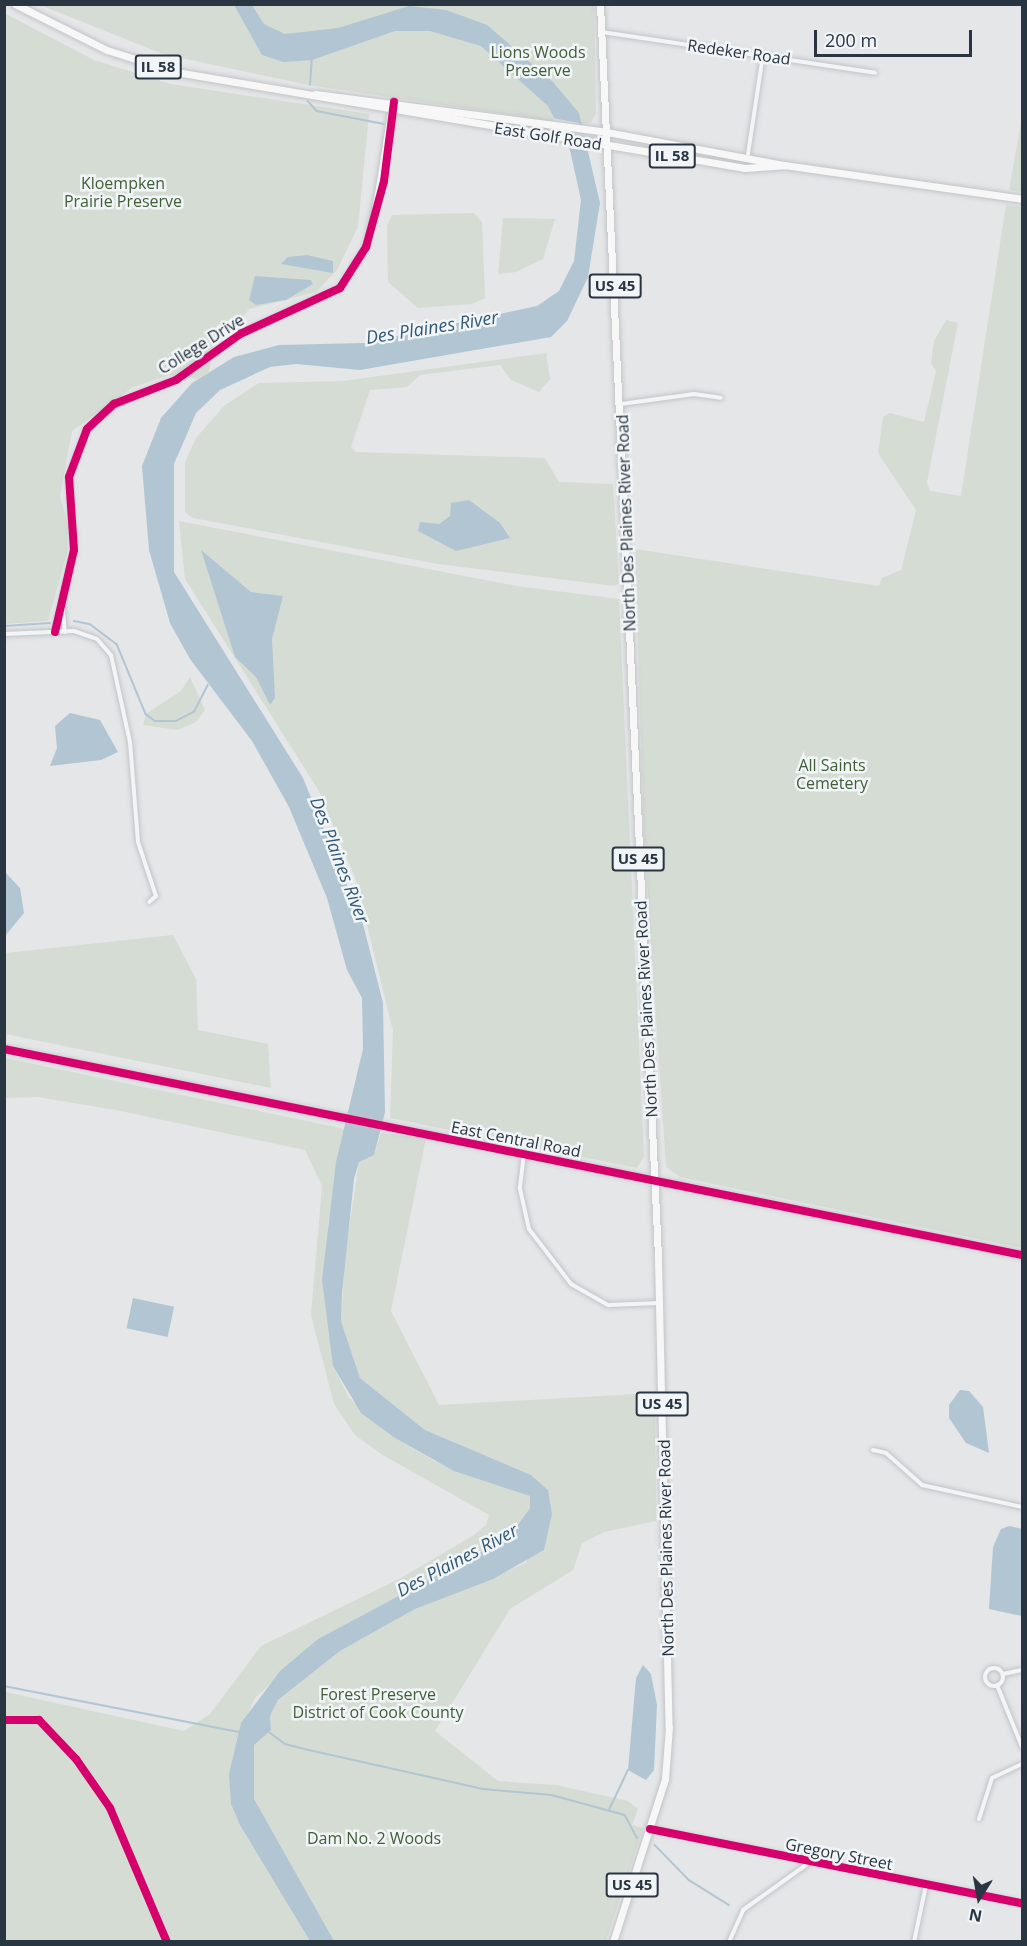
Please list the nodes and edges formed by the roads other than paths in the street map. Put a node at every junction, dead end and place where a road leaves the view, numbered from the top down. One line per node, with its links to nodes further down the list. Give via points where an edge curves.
1 (15, 4): 6 (main road, East Golf Road / IL 58, via 76,38 141,62)
2 (600, 4): 3 (main road, US 45)
3 (602, 32): 4 (street, Redeker Road); 9 (main road, North Des Plaines River Road / US 45)
4 (764, 55): 5 (street, Redeker Road); 11 (street)
5 (875, 73)
6 (312, 94): 7 (main road, East Golf Road / IL 58); 8 (main road, East Golf Road / IL 58)
7 (394, 102): 8 (street, College Drive); 9 (main road, East Golf Road / IL 58)
8 (393, 112): 10 (main road, East Golf Road / IL 58); 16 (street, College Drive, via 366,247 340,288 240,334 176,380 114,404 87,429 69,477 75,532)
9 (607, 132): 10 (main road, North Des Plaines River Road / US 45); 11 (main road, East Golf Road / IL 58)
10 (608, 145): 12 (main road, East Golf Road / IL 58, via 745,168); 15 (main road, North Des Plaines River Road / US 45)
11 (748, 154): 12 (main road, East Golf Road / IL 58)
12 (784, 165): 13 (main road, East Golf Road / IL 58)
13 (1023, 199)
14 (721, 398): 15 (street, via 694,394)
15 (621, 404): 23 (main road, North Des Plaines River Road / US 45)
16 (62, 597): 17 (street, College Drive); 18 (street, College Drive)
17 (55, 632): 18 (street); 19 (street)
18 (65, 632): 20 (street, via 97,639 115,663 130,742 138,842 156,897)
19 (4, 634)
20 (149, 902)
21 (4, 1048): 22 (main road, East Central Road)
22 (524, 1154): 23 (main road, East Central Road); 25 (street, via 520,1189 529,1229 572,1284 608,1305)
23 (654, 1180): 24 (main road, East Central Road); 25 (main road, North Des Plaines River Road / US 45)
24 (1023, 1255)
25 (659, 1302): 34 (main road, North Des Plaines River Road / US 45, via 669,1727 665,1779)
26 (873, 1450): 27 (street, via 886,1453 922,1485)
27 (1023, 1507)
28 (1023, 1670): 29 (street)
29 (1002, 1674): 30 (street); 30 (street, via 994,1668 986,1673 987,1683)
30 (997, 1685): 31 (street)
31 (1023, 1747)
32 (1023, 1764): 33 (street, via 992,1778)
33 (979, 1819)
34 (650, 1829): 35 (street, Gregory Street); 38 (main road, North Des Plaines River Road / US 45)
35 (809, 1863): 36 (street, Gregory Street); 39 (street, via 743,1910)
36 (926, 1885): 37 (street, Gregory Street); 40 (street)
37 (1023, 1903)
38 (614, 1941)
39 (729, 1941)
40 (914, 1941)

